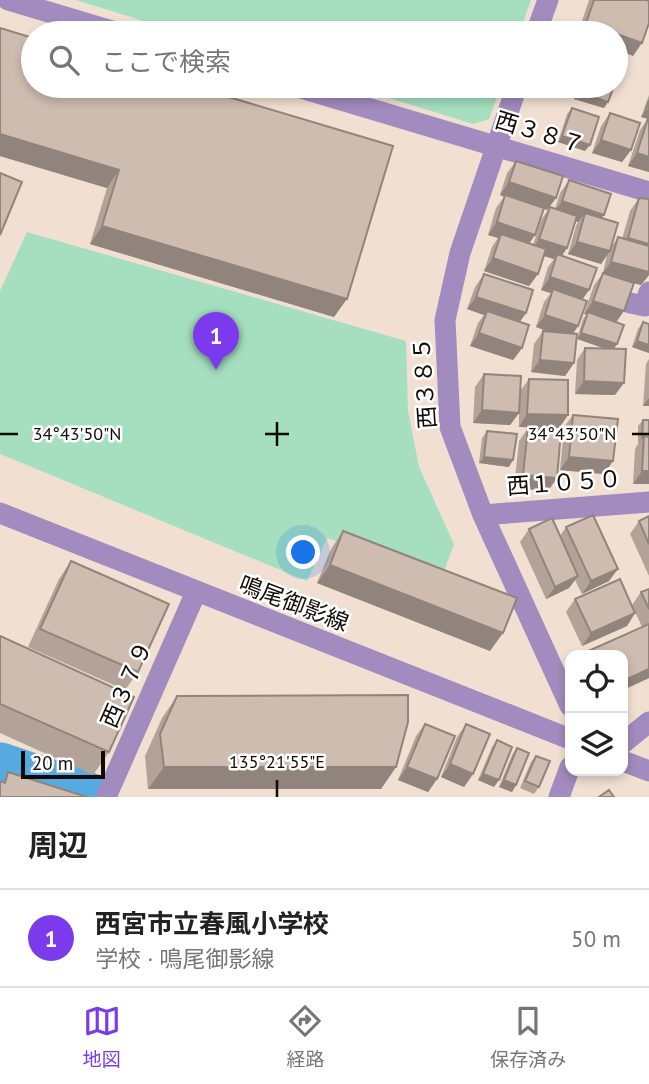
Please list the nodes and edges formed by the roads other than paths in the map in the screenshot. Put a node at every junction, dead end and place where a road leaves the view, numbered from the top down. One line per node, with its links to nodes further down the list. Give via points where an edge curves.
1 (8, 0): 3 (street)
2 (548, 0): 4 (street)
3 (79, 21)
4 (540, 21)
5 (334, 98): 7 (street, 西３８７)
6 (513, 98): 7 (street, 西３８５)
7 (496, 146): 8 (street, 西３８７); 13 (street, 西３８５, via 460,253 445,320 450,427)
8 (649, 192)
9 (649, 292): 10 (street, via 645,306)
10 (630, 303)
11 (649, 502): 13 (street, 西１０５０)
12 (0, 513): 14 (street, 鳴尾御影線)
13 (483, 515): 15 (street, 西３８５)
14 (195, 592): 17 (street, 鳴尾御影線); 22 (street, 西３７９)
15 (565, 695)
16 (649, 722): 18 (street)
17 (565, 737)
18 (628, 739)
19 (628, 763): 20 (street)
20 (649, 771)
21 (567, 776): 23 (street)
22 (107, 793)
23 (559, 797)

